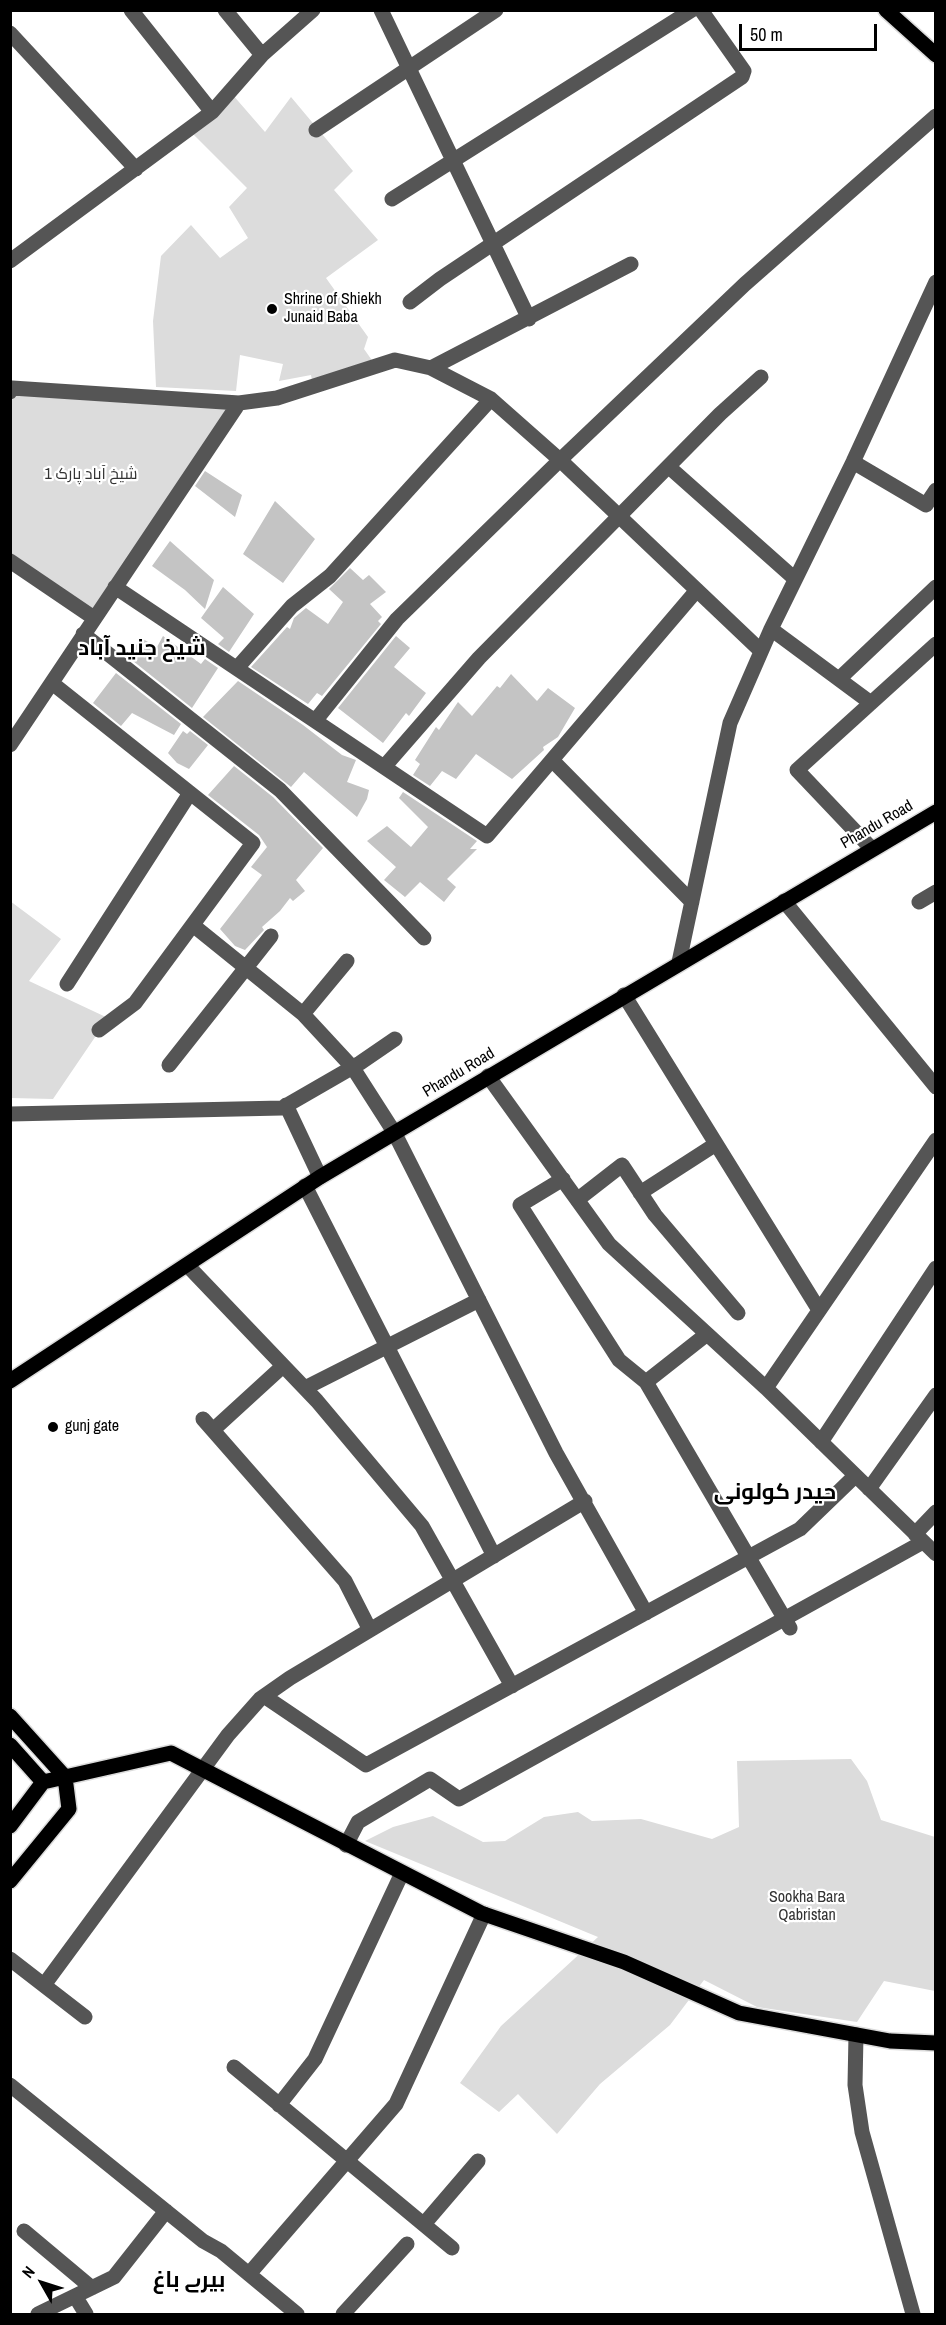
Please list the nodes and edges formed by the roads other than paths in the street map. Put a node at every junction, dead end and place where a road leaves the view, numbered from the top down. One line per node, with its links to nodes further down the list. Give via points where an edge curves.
1 (130, 10): 13 (street)
2 (225, 10): 10 (street)
3 (313, 10): 10 (street)
4 (381, 10): 12 (street)
5 (496, 10): 12 (street)
6 (692, 10): 16 (street)
7 (701, 10): 19 (street, via 745,74)
8 (886, 10): 11 (main road)
9 (10, 33): 17 (street)
10 (262, 55): 13 (street)
11 (936, 55)
12 (407, 68): 15 (street); 16 (street)
13 (212, 112): 17 (street)
14 (936, 116): 30 (street, via 745,284)
15 (316, 130)
16 (453, 160): 18 (street); 19 (street)
17 (136, 170): 20 (street)
18 (392, 199)
19 (493, 243): 23 (street); 24 (street)
20 (10, 261)
21 (631, 264): 24 (street)
22 (936, 282): 31 (street)
23 (410, 302)
24 (529, 319): 25 (street)
25 (431, 369): 28 (street); 29 (street, via 395,360 278,398)
26 (761, 377): 32 (street)
27 (10, 392): 29 (street, via 12,388)
28 (491, 399): 30 (street); 46 (street, via 330,576 292,606)
29 (239, 403): 38 (street)
30 (560, 460): 35 (street); 50 (street, via 397,619)
31 (853, 462): 34 (street); 37 (street)
32 (669, 467): 35 (street); 37 (street)
33 (936, 490): 34 (street)
34 (931, 510)
35 (619, 518): 40 (street); 53 (street, via 479,658)
36 (10, 561): 41 (street)
37 (795, 579): 42 (street)
38 (115, 587): 41 (street); 46 (street)
39 (936, 587): 47 (street)
40 (698, 590): 45 (street); 52 (street)
41 (94, 618): 43 (street)
42 (771, 629): 45 (street); 47 (street)
43 (84, 634): 48 (street); 63 (street, via 280,790)
44 (936, 644): 49 (street)
45 (761, 651): 59 (street, via 730,723)
46 (237, 668): 50 (street)
47 (840, 678): 49 (street)
48 (52, 683): 51 (street); 54 (street)
49 (871, 703): 56 (street, via 796,770)
50 (315, 721): 53 (street)
51 (10, 745)
52 (552, 760): 53 (street, via 487,836); 59 (street)
53 (384, 767)
54 (190, 793): 61 (street, via 253,843); 67 (street)
55 (936, 812): 56 (main road, Phandu Road)
56 (872, 849): 58 (main road, Phandu Road)
57 (936, 892): 60 (street)
58 (784, 901): 65 (main road, Phandu Road); 75 (street)
59 (692, 902): 65 (street)
60 (919, 902)
61 (194, 926): 66 (street); 70 (street, via 135,1003)
62 (271, 936): 66 (street)
63 (424, 938)
64 (347, 962): 69 (street)
65 (679, 962): 68 (main road, Phandu Road)
66 (246, 968): 69 (street); 72 (street)
67 (67, 984)
68 (624, 995): 74 (main road, Phandu Road); 80 (street)
69 (303, 1014): 73 (street)
70 (99, 1030)
71 (395, 1039): 73 (street)
72 (169, 1065)
73 (353, 1068): 76 (street); 78 (street)
74 (488, 1076): 78 (main road, Phandu Road); 82 (street)
75 (936, 1087)
76 (286, 1106): 77 (street); 81 (street)
77 (10, 1114)
78 (394, 1132): 81 (main road, Phandu Road); 88 (street)
79 (936, 1140): 89 (street)
80 (716, 1144): 84 (street); 89 (street)
81 (320, 1177): 83 (main road, Phandu Road)
82 (562, 1179): 85 (street); 95 (street, via 520,1205 619,1360)
83 (305, 1186): 86 (main road, Phandu Road); 92 (street)
84 (640, 1193): 85 (street, via 622,1165); 90 (street)
85 (577, 1200): 91 (street, via 609,1244)
86 (187, 1265): 93 (street); 94 (main road, Phandu Road)
87 (936, 1268): 99 (street)
88 (479, 1300): 92 (street); 102 (street, via 556,1453)
89 (819, 1310): 97 (street)
90 (738, 1313)
91 (707, 1334): 95 (street); 97 (street)
92 (388, 1346): 96 (street); 106 (street)
93 (283, 1366): 96 (street); 111 (street, via 208,1424 345,1581)
94 (11, 1380)
95 (646, 1382): 107 (street)
96 (305, 1388): 108 (street, via 422,1526)
97 (766, 1388): 99 (street)
98 (936, 1395): 101 (street)
99 (821, 1442): 100 (street)
100 (855, 1476): 101 (street); 107 (street, via 800,1529)
101 (869, 1489): 104 (street)
102 (585, 1501): 106 (street); 109 (street)
103 (936, 1512): 104 (street)
104 (919, 1538): 105 (street); 110 (street)
105 (936, 1554)
106 (494, 1556): 108 (street)
107 (748, 1557): 109 (street); 110 (street)
108 (454, 1580): 111 (street); 112 (street)
109 (646, 1613): 112 (street)
110 (787, 1623): 120 (street, via 459,1799 430,1779 358,1822)
111 (369, 1630): 113 (street)
112 (512, 1686): 113 (street, via 366,1765)
113 (264, 1696): 116 (street)
114 (10, 1716): 117 (main road)
115 (10, 1745): 118 (main road)
116 (202, 1769): 117 (main road, via 171,1753); 120 (main road); 125 (street)
117 (65, 1777): 118 (main road); 122 (main road, via 69,1809)
118 (43, 1782): 119 (main road)
119 (10, 1826)
120 (346, 1845): 121 (main road)
121 (402, 1873): 123 (main road); 131 (street, via 315,2059)
122 (10, 1881)
123 (484, 1914): 127 (main road, via 624,1962 739,2013); 133 (street, via 396,2104)
124 (10, 1959): 125 (street)
125 (44, 1985): 126 (street)
126 (85, 2017)
127 (856, 2035): 128 (main road); 146 (street, via 855,2085 862,2132)
128 (936, 2043)
129 (234, 2067): 131 (street)
130 (10, 2085): 134 (street)
131 (279, 2105): 133 (street)
132 (478, 2161): 135 (street)
133 (348, 2162): 135 (street); 139 (street)
134 (166, 2211): 139 (street); 140 (street, via 114,2277)
135 (424, 2224): 138 (street)
136 (24, 2231): 140 (street)
137 (407, 2244): 145 (street)
138 (452, 2248)
139 (249, 2274): 144 (street)
140 (93, 2288): 141 (street)
141 (75, 2296): 142 (street); 143 (street)
142 (38, 2314)
143 (86, 2314)
144 (297, 2314)
145 (343, 2314)
146 (913, 2314)

